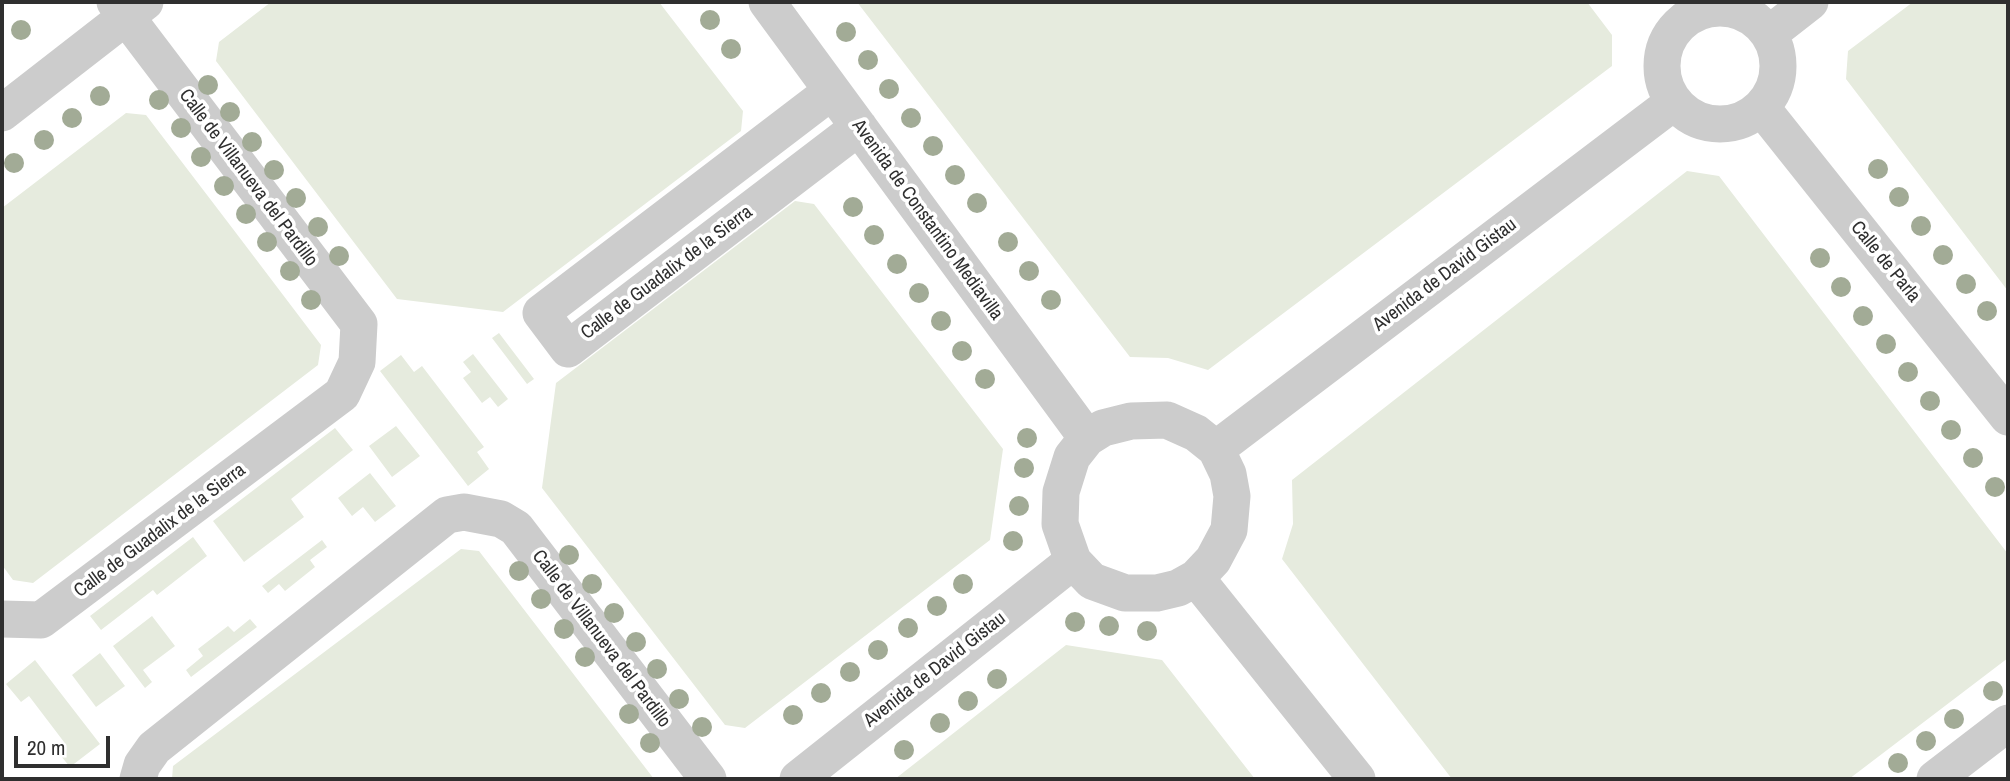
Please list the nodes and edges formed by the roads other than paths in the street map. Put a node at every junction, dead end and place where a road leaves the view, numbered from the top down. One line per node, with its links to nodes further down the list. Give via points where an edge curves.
1 (767, 2): 6 (street, Avenida de Constantino Mediavilla)
2 (1810, 2): 5 (street)
3 (129, 7): 9 (street); 11 (street, Calle de Villanueva del Pardillo, via 359,324)
4 (1678, 11): 5 (street, via 1729,9 1752,18); 7 (street, via 1662,59 1666,88)
5 (1769, 34): 8 (street, via 1777,72 1771,95)
6 (832, 91): 10 (street, Avenida de Constantino Mediavilla); 10 (street, Calle de Guadalix de la Sierra, via 541,313 568,349)
7 (1674, 102): 8 (street, via 1688,115 1716,123 1745,119); 14 (street, Avenida de David Gistau)
8 (1761, 107): 12 (street, Calle de Parla)
9 (2, 113)
10 (859, 127): 13 (street, Avenida de Constantino Mediavilla)
11 (357, 362): 17 (street, Calle de Guadalix de la Sierra, via 342,394 41,620)
12 (2008, 417)
13 (1087, 438): 14 (street, via 1103,428 1131,421 1167,420 1196,433); 15 (street, via 1072,457 1061,492 1060,524)
14 (1216, 449): 16 (street, via 1232,496 1229,530 1213,560)
15 (1073, 561): 16 (street, via 1092,581 1125,593 1157,593); 21 (street, Avenida de David Gistau)
16 (1195, 578): 22 (street)
17 (6, 620)
18 (2008, 723): 23 (street)
19 (138, 779): 20 (street, Calle de Villanueva del Pardillo, via 154,748 447,515 483,514 516,528)
20 (708, 779)
21 (798, 779)
22 (1357, 779)
23 (1936, 779)

